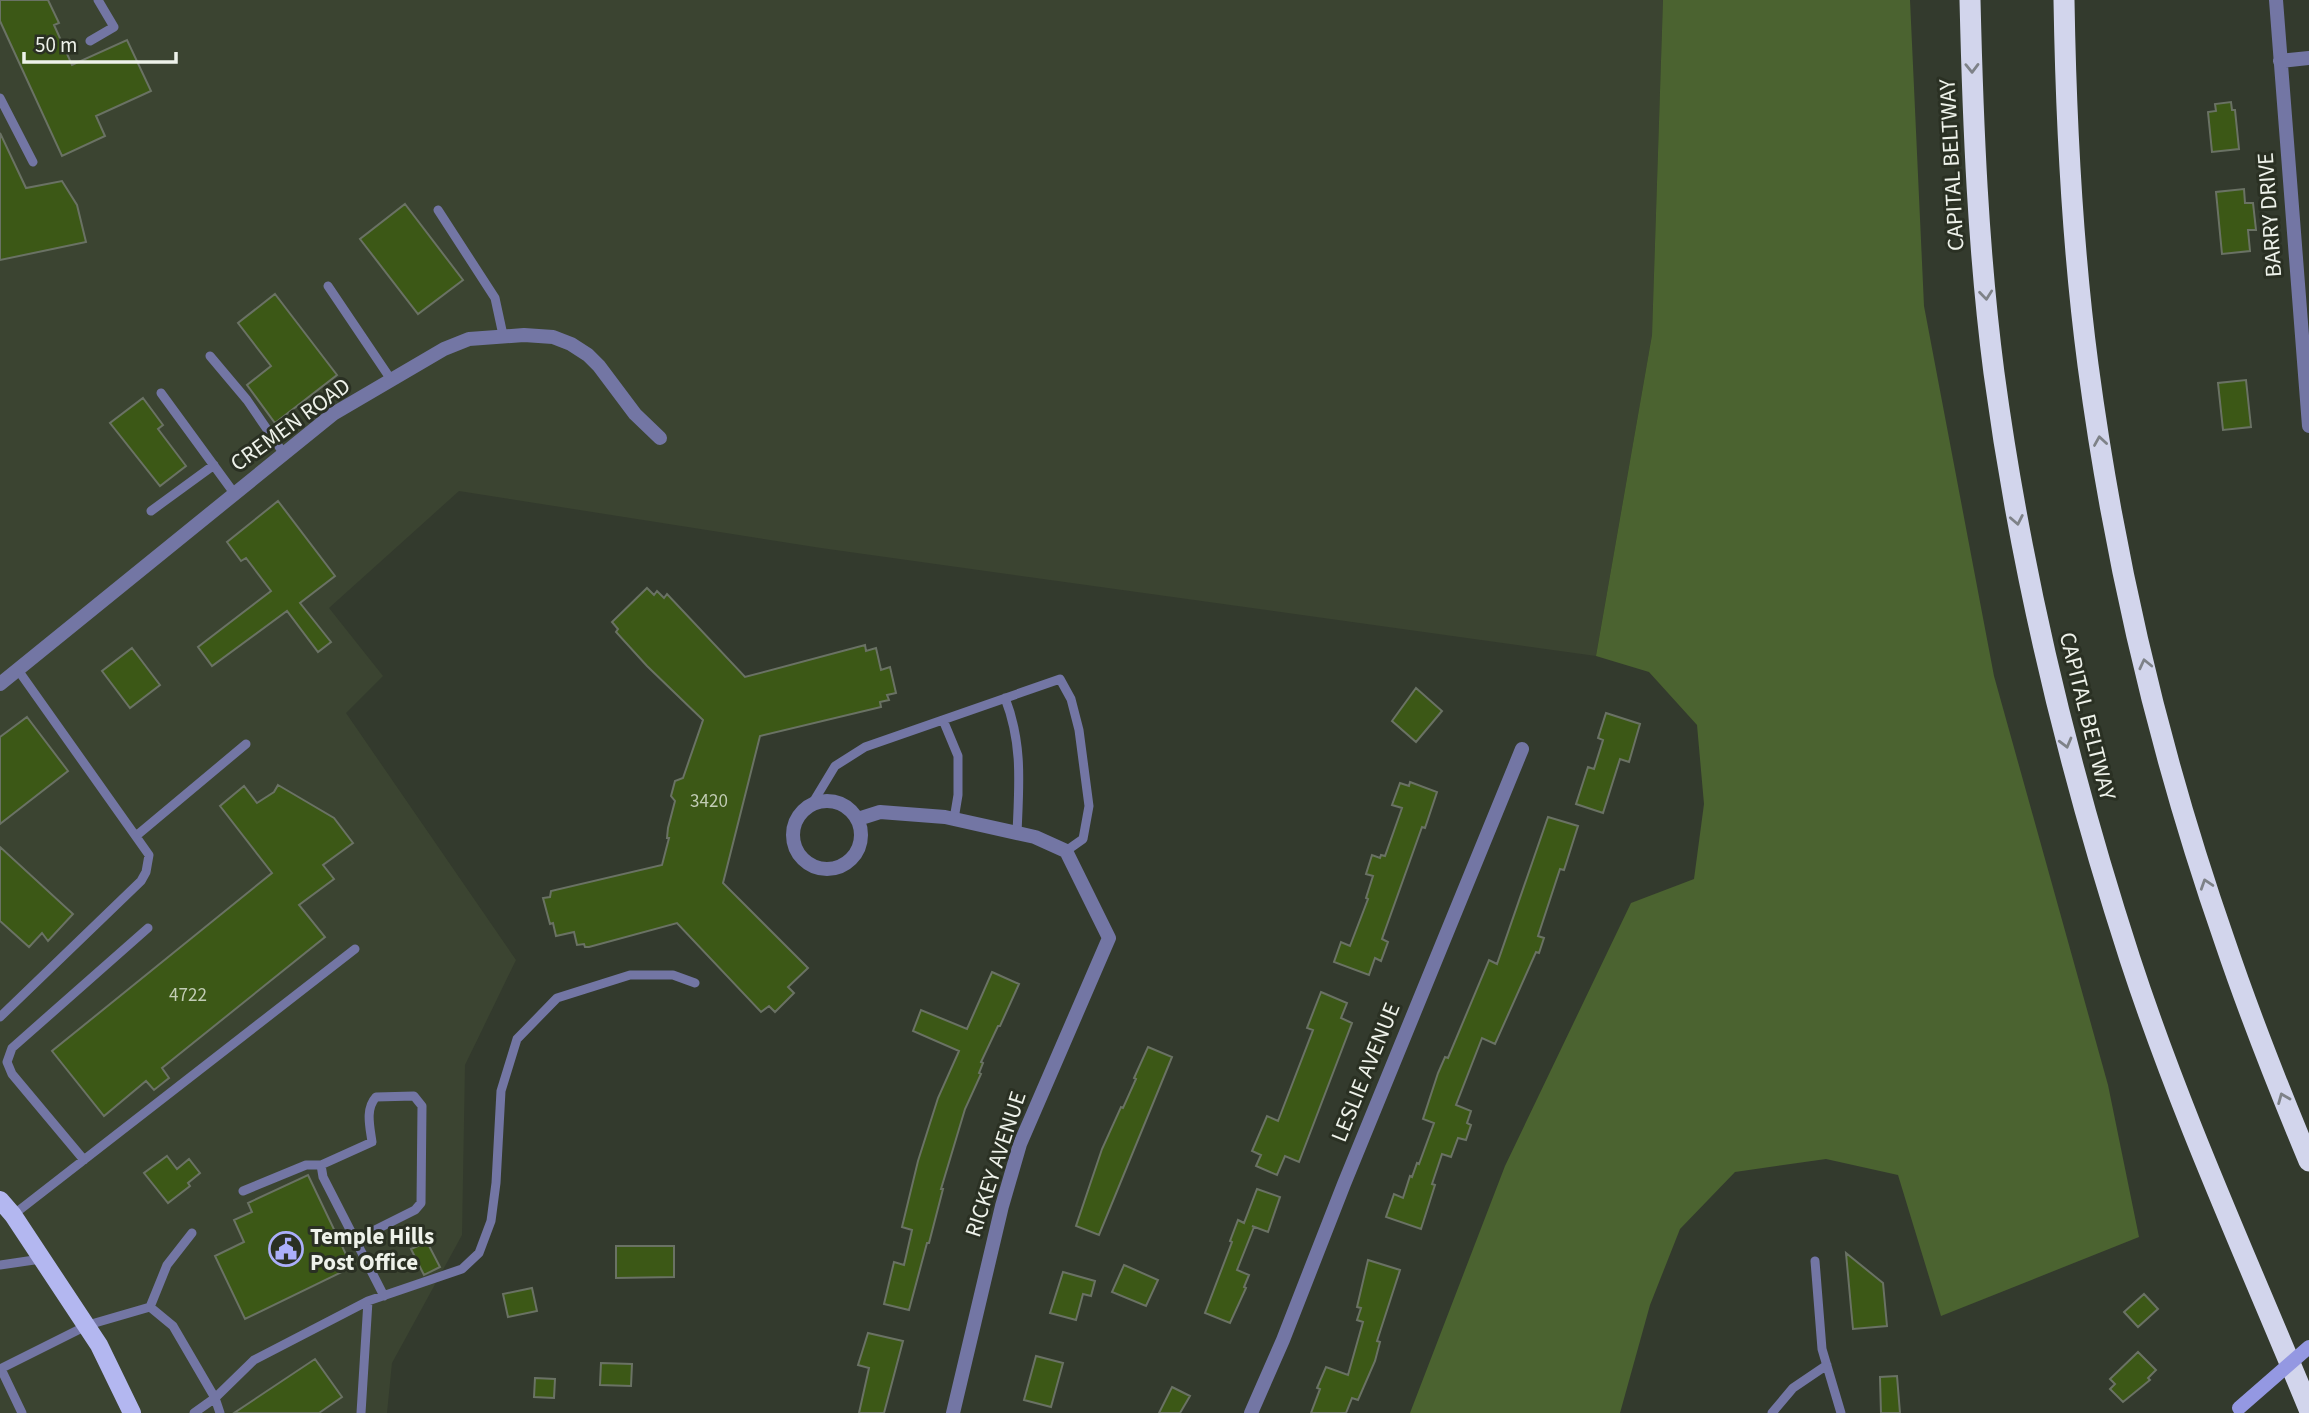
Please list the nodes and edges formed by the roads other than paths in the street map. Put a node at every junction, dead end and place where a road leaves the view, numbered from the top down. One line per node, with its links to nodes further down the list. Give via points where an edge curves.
1 (98, 0): 5 (lane, via 114,27)
2 (1970, 0): 58 (highway, CAPITAL BELTWAY, one-way to 58, via 1978,197 1994,372 2012,495 2062,729 2131,964 2182,1101)
3 (2064, 0): 39 (highway, one-way to 3, via 2224,942 2188,827 2128,595 2088,364 2066,117)
4 (2276, 0): 7 (street, BARRY DRIVE)
5 (90, 41)
6 (2309, 58): 7 (street)
7 (2280, 61): 16 (street, BARRY DRIVE)
8 (0, 98): 9 (lane)
9 (33, 162)
10 (438, 210): 12 (lane, via 495,298)
11 (328, 286): 14 (lane)
12 (503, 335): 14 (street, CREMEN ROAD, via 469,339 444,349); 17 (street, CREMEN ROAD, via 553,337 588,355)
13 (210, 356): 18 (lane)
14 (391, 381): 18 (street, CREMEN ROAD, via 333,414)
15 (161, 393): 19 (lane)
16 (2309, 426)
17 (660, 438)
18 (284, 454): 20 (street, CREMEN ROAD)
19 (214, 465): 20 (lane); 21 (lane)
20 (234, 493): 22 (street, CREMEN ROAD)
21 (151, 511)
22 (18, 670): 23 (street, CREMEN ROAD); 32 (lane)
23 (0, 684)
24 (1005, 698): 25 (lane); 31 (lane, via 1020,762); 33 (lane, via 1060,679 1070,699 1089,806 1083,839)
25 (943, 720): 28 (lane, via 865,747 835,766); 30 (lane, via 958,756)
26 (246, 744): 32 (lane)
27 (1522, 749): 65 (street, LESLIE AVENUE)
28 (811, 804): 29 (street, via 838,802); 29 (street, via 794,824 792,837 804,861 816,868 830,870 853,858 862,832)
29 (858, 819): 30 (street, via 880,812)
30 (954, 819): 31 (street)
31 (1017, 832): 33 (street)
32 (136, 836): 37 (lane, via 149,855 141,881)
33 (1066, 851): 64 (street, RICKEY AVENUE, via 1110,938 1020,1144)
34 (148, 928): 38 (lane, via 12,1048 7,1062)
35 (355, 950): 38 (lane)
36 (695, 983): 49 (lane, via 673,975 630,975 557,998 517,1039 501,1091 491,1222 479,1253 461,1269)
37 (0, 1017)
38 (84, 1160): 43 (lane)
39 (2309, 1161)
40 (320, 1165): 41 (lane, via 306,1165); 45 (lane); 45 (lane, via 372,1142 369,1110 376,1097 414,1096 420,1100 421,1203)
41 (243, 1191)
42 (0, 1200): 43 (main road)
43 (13, 1214): 46 (main road)
44 (192, 1233): 51 (lane, via 167,1265)
45 (355, 1240): 49 (lane)
46 (43, 1259): 48 (lane); 52 (main road)
47 (1815, 1261): 54 (lane)
48 (0, 1265)
49 (384, 1296): 50 (lane)
50 (368, 1301): 56 (lane, via 254,1360); 63 (lane)
51 (150, 1307): 52 (lane); 56 (lane, via 173,1326)
52 (88, 1325): 55 (lane); 60 (main road)
53 (2309, 1347): 57 (main road, bridge)
54 (1827, 1365): 66 (lane, via 1793,1388); 67 (lane)
55 (0, 1369): 59 (lane)
56 (215, 1398): 61 (lane); 62 (lane)
57 (2239, 1408)
58 (2309, 1409)
59 (22, 1413)
60 (132, 1413)
61 (194, 1413)
62 (220, 1413)
63 (361, 1413)
64 (953, 1413)
65 (1251, 1413)
66 (1772, 1413)
67 (1841, 1413)

